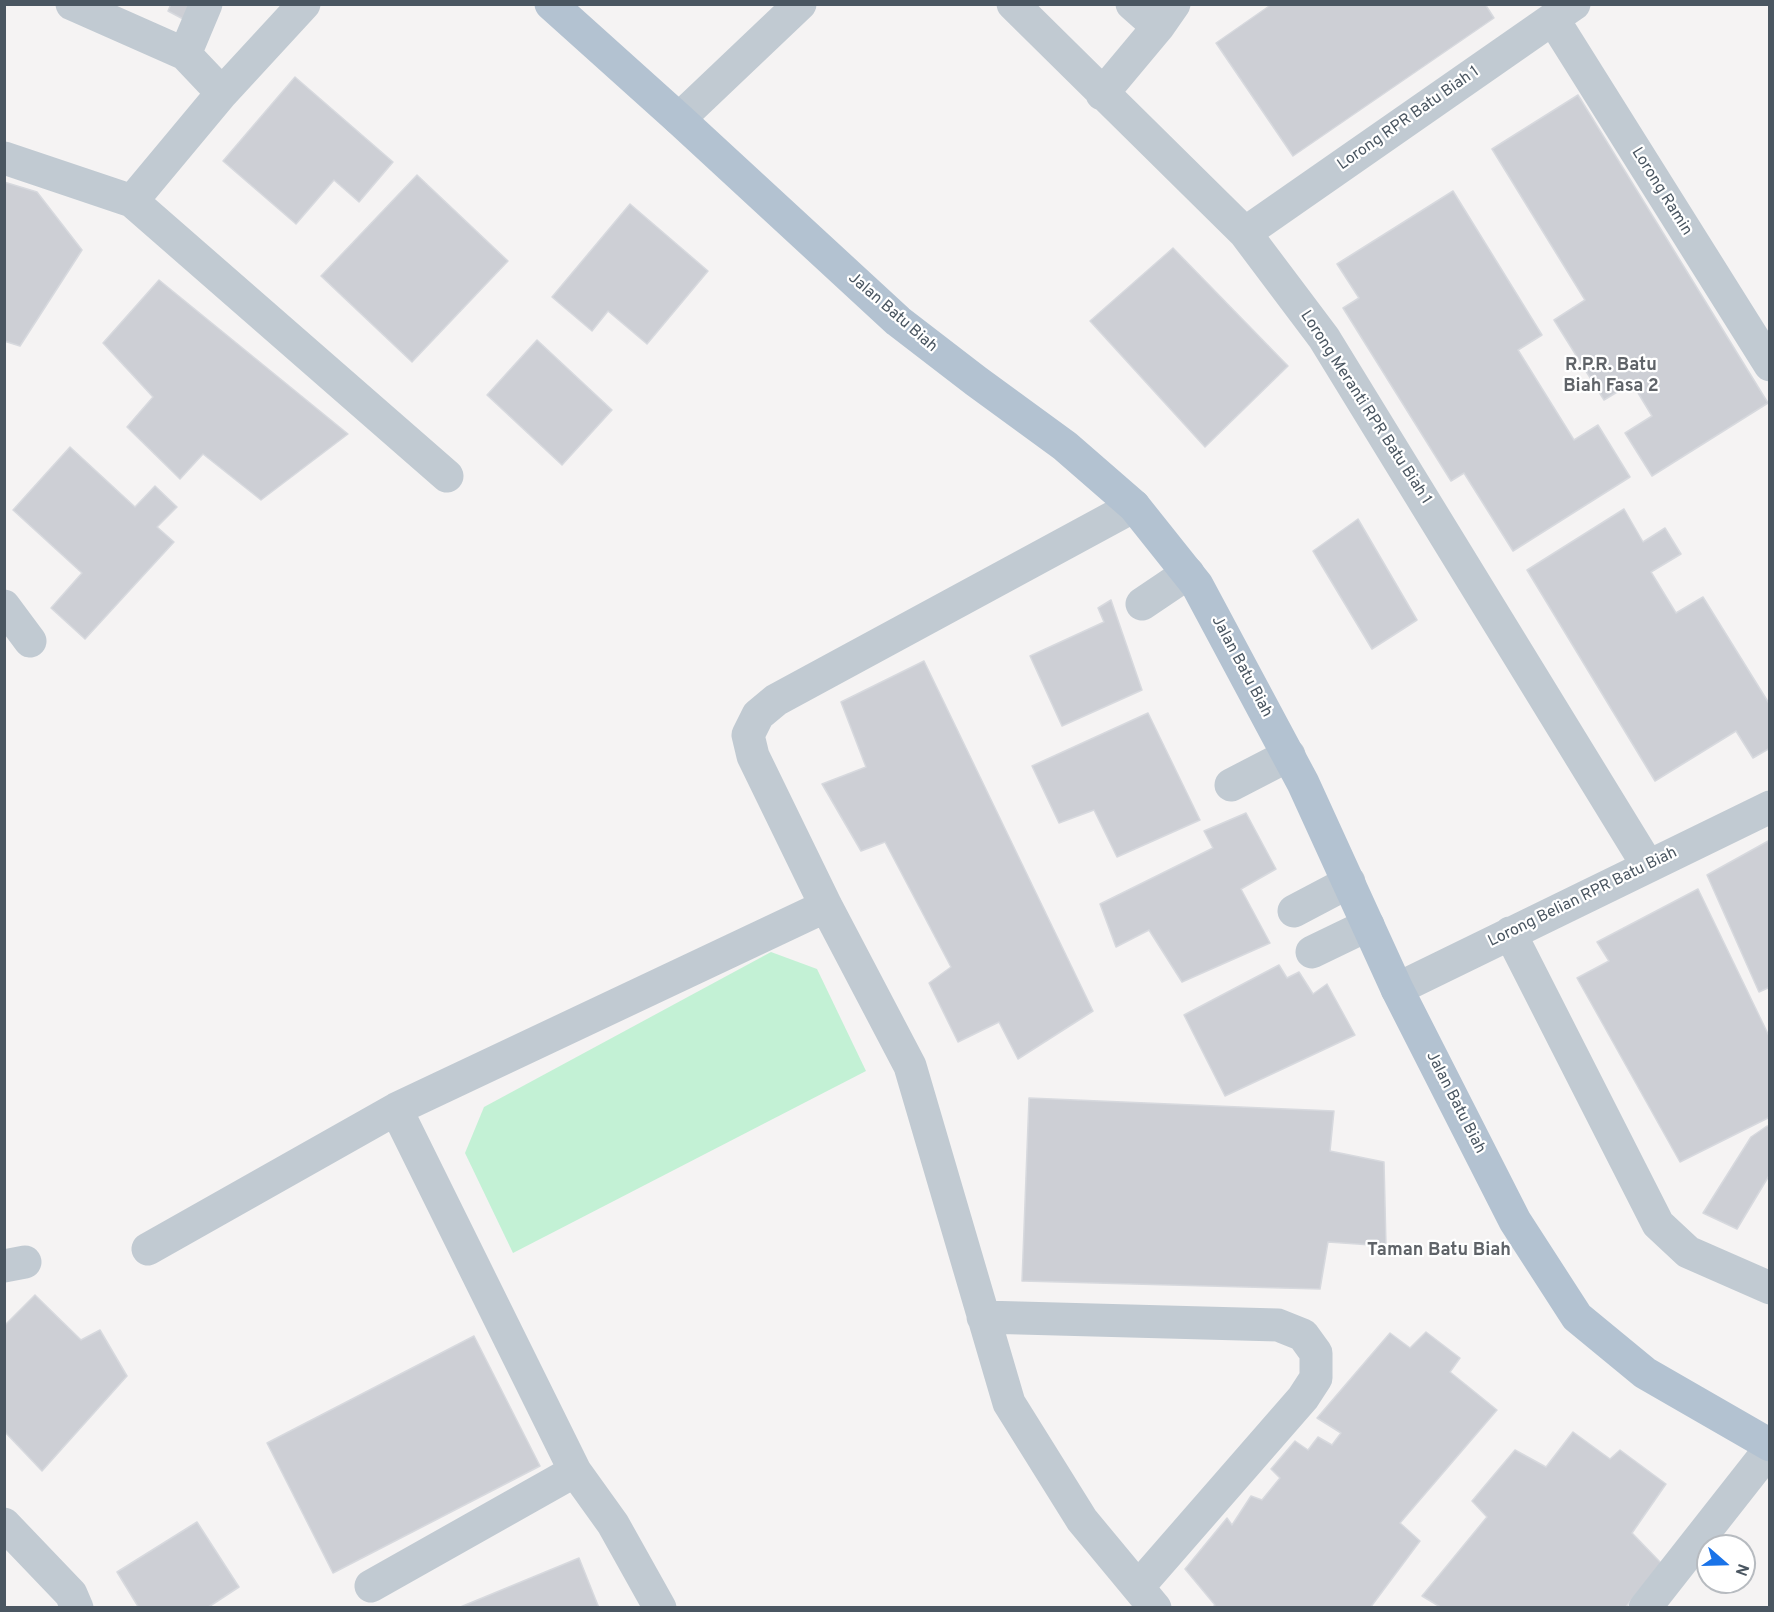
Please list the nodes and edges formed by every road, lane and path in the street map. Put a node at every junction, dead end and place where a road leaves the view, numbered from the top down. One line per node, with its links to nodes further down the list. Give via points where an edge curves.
1 (72, 4): 10 (street)
2 (206, 4): 10 (street)
3 (304, 4): 11 (street)
4 (551, 4): 13 (main road, Jalan Batu Biah)
5 (800, 4): 13 (street)
6 (1013, 4): 12 (street, Lorong Meranti RPR Batu Biah 1)
7 (1132, 4): 9 (street)
8 (1564, 12): 16 (street, Lorong RPR Batu Biah 1); 17 (street, Lorong Ramin)
9 (1166, 16): 12 (street)
10 (185, 54): 11 (street)
11 (222, 93): 15 (street)
12 (1102, 94): 16 (street, Lorong Meranti RPR Batu Biah 1)
13 (679, 118): 19 (main road, Jalan Batu Biah, via 898,321 1065,446)
14 (4, 158): 15 (street)
15 (132, 201): 18 (street)
16 (1245, 233): 27 (street, Lorong Meranti RPR Batu Biah 1, via 1324,338)
17 (1770, 365)
18 (447, 476)
19 (1134, 506): 20 (main road, Jalan Batu Biah); 29 (street, via 776,700 758,715 748,735 753,756)
20 (1188, 573): 21 (street); 24 (main road, Jalan Batu Biah)
21 (1142, 604)
22 (4, 606): 23 (street)
23 (30, 641)
24 (1289, 755): 25 (street); 28 (main road, Jalan Batu Biah)
25 (1231, 785)
26 (1770, 807): 27 (street, Lorong Belian RPR Batu Biah)
27 (1648, 866): 32 (street, Lorong Belian RPR Batu Biah)
28 (1349, 882): 30 (street); 31 (main road, Jalan Batu Biah)
29 (826, 906): 35 (street); 38 (street, via 910,1066)
30 (1294, 911)
31 (1368, 925): 33 (street); 34 (main road, Jalan Batu Biah)
32 (1510, 933): 34 (street, Lorong Belian RPR Batu Biah); 37 (street, via 1658,1224 1688,1252)
33 (1312, 952)
34 (1397, 989): 39 (main road, Jalan Batu Biah, via 1515,1221 1577,1317 1645,1373)
35 (396, 1109): 36 (street); 40 (street)
36 (148, 1249)
37 (1770, 1288)
38 (983, 1317): 43 (street, via 1009,1403 1082,1520); 43 (street, via 1278,1325 1303,1335 1316,1353 1316,1378 1303,1398)
39 (1770, 1447): 46 (street)
40 (575, 1471): 42 (street); 45 (street, via 613,1524)
41 (4, 1524): 44 (street, via 70,1594)
42 (371, 1586)
43 (1147, 1597)
44 (77, 1608)
45 (660, 1608)
46 (1645, 1608)

